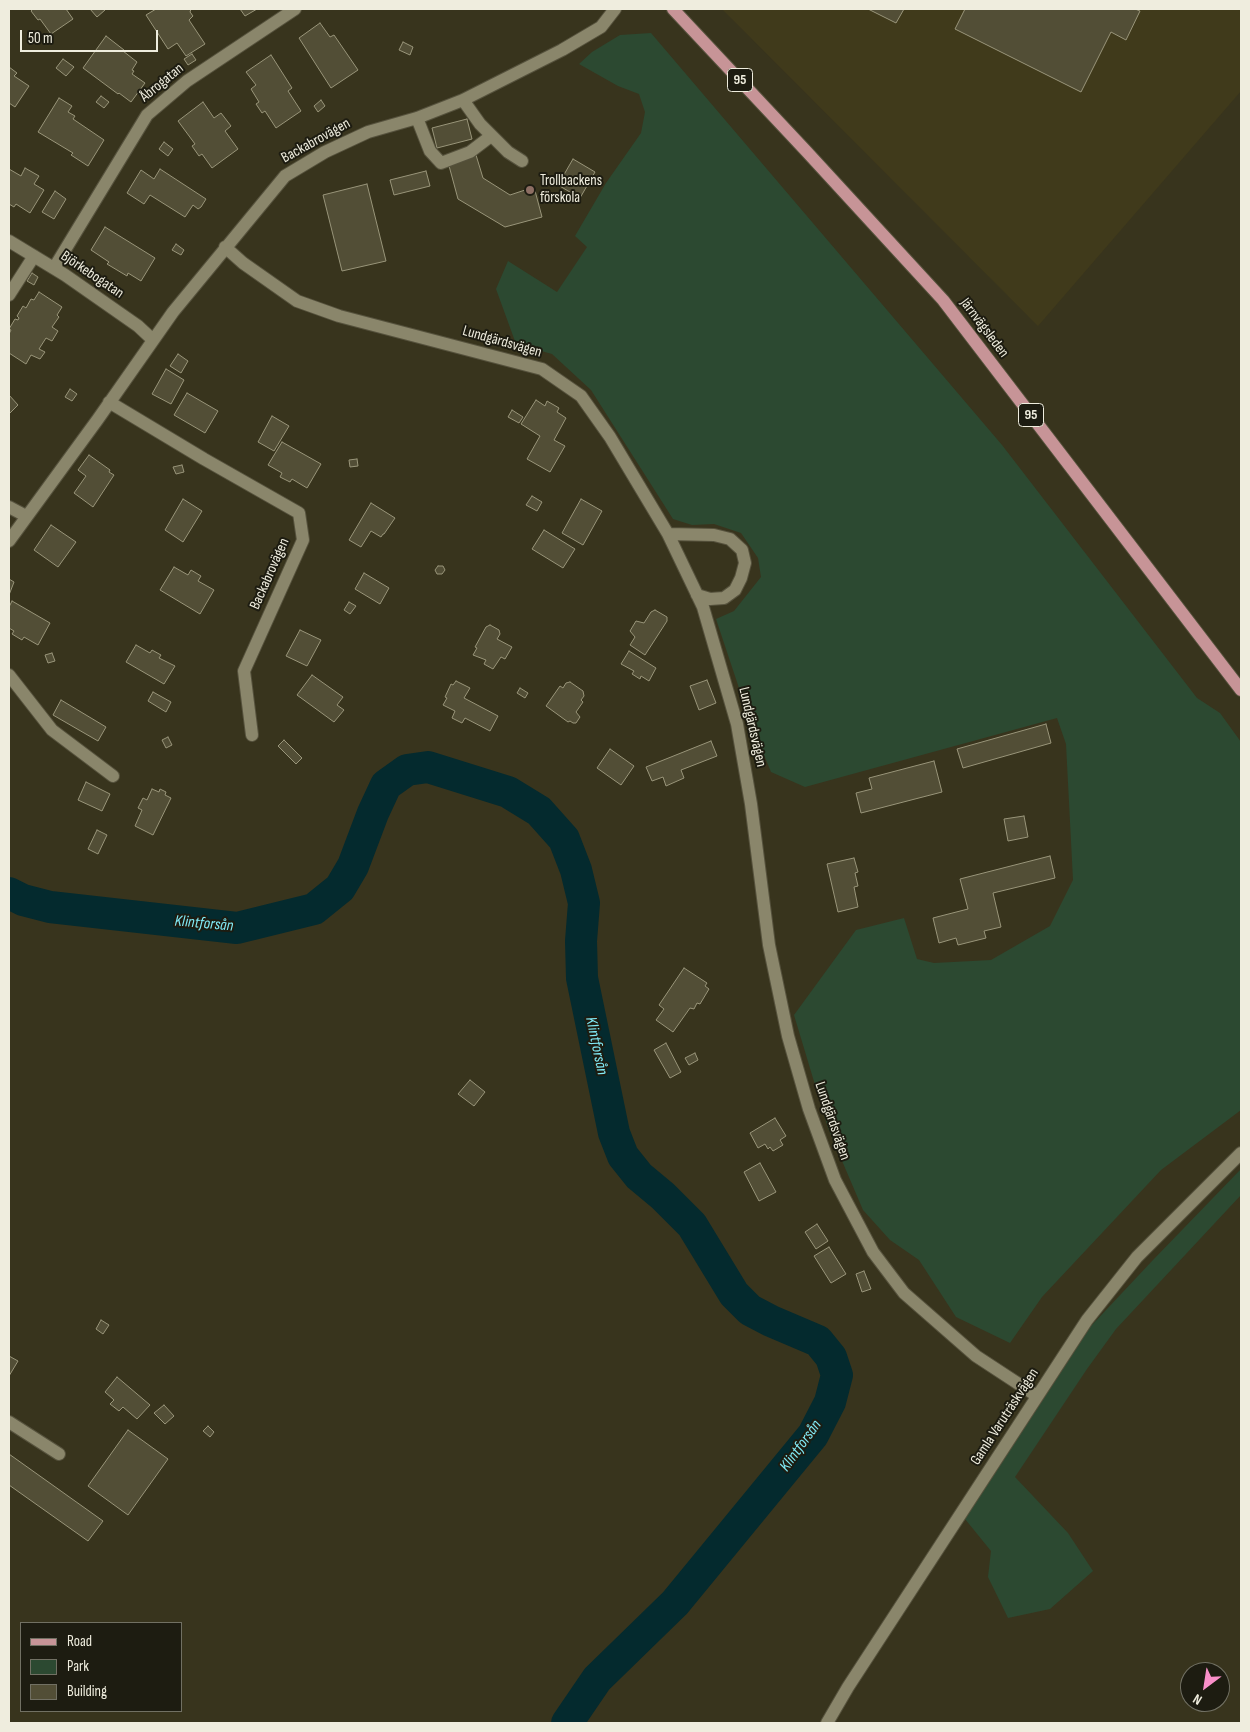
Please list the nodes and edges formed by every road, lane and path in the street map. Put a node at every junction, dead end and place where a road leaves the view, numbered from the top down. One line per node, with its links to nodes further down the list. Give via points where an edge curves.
1 (295, 9): 11 (street, Åbrogatan, via 187,81 147,115)
2 (616, 9): 4 (street, Backabrovägen, via 601,27)
3 (672, 9): 21 (main road, Järnvägsleden / 95, via 942,300)
4 (463, 100): 5 (street, Backabrovägen); 6 (street)
5 (417, 118): 6 (street, via 430,151 441,163 470,152); 9 (street, Backabrovägen, via 368,132 285,176)
6 (491, 136): 7 (street)
7 (522, 161)
8 (9, 241): 10 (street, Björkebogatan)
9 (225, 247): 13 (street, Backabrovägen); 17 (street, Lundgärdsvägen, via 297,301 339,316 542,369 581,396 610,437)
10 (34, 256): 11 (street, Björkebogatan); 12 (street)
11 (54, 268): 13 (street, Björkebogatan)
12 (9, 295)
13 (153, 340): 14 (street, Backabrovägen)
14 (110, 402): 16 (street, Backabrovägen); 22 (street, Backabrovägen, via 299,513 303,540 244,671)
15 (9, 507): 16 (street)
16 (26, 516): 18 (street, Backabrovägen)
17 (668, 534): 19 (street, Lundgärdsvägen); 19 (street, via 714,534 730,539 742,550 745,563 735,590 724,598 710,599)
18 (9, 540)
19 (697, 595): 25 (street, Lundgärdsvägen, via 737,724 769,945 788,1036 809,1109 835,1180 873,1252 904,1294 976,1356)
20 (9, 675): 23 (street, via 52,730)
21 (1241, 690)
22 (252, 735)
23 (113, 776)
24 (1241, 1153): 25 (street, Gamla Varuträskvägen, via 1137,1257 1087,1320)
25 (1037, 1396): 28 (street, Gamla Varuträskvägen)
26 (9, 1422): 27 (street)
27 (58, 1454)
28 (827, 1723)

